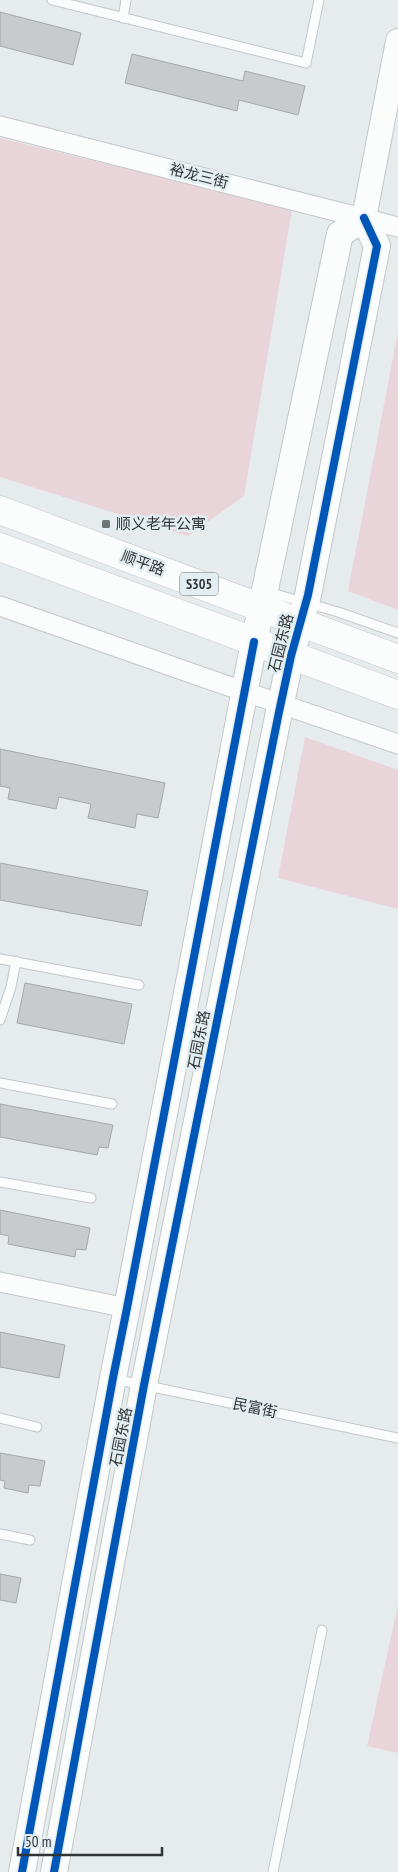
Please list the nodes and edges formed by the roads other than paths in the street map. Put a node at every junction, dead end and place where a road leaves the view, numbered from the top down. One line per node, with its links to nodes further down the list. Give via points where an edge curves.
1 (52, 0): 4 (lane)
2 (126, 0): 4 (lane)
3 (319, 0): 4 (lane, via 306,63)
4 (123, 18)
5 (398, 40): 7 (street)
6 (0, 126): 7 (street, 裕龙三街)
7 (364, 218): 8 (street, 裕龙三街); 11 (main road, 石园东路, via 340,234); 13 (main road, 石园东路, via 376,246)
8 (398, 227)
9 (0, 510): 11 (main road, 顺平路 / S305)
10 (0, 547): 15 (main road, S305)
11 (263, 600): 13 (main road, 顺平路 / S305); 15 (main road, 石园东路)
12 (0, 606): 18 (street)
13 (303, 613): 14 (lane); 16 (main road, 石园东路); 17 (main road, 顺平路 / S305)
14 (398, 634)
15 (254, 642): 16 (main road, S305); 18 (main road, 石园东路)
16 (291, 656): 19 (main road, S305); 20 (main road, 石园东路)
17 (398, 659)
18 (245, 692): 20 (street); 31 (main road, 石园东路)
19 (398, 695)
20 (281, 704): 21 (street); 33 (main road, 石园东路)
21 (398, 744)
22 (0, 959): 23 (lane)
23 (16, 961): 24 (lane); 25 (lane, via 12,987)
24 (139, 985)
25 (0, 1020)
26 (0, 1083): 27 (lane)
27 (112, 1104)
28 (0, 1182): 29 (lane)
29 (91, 1198)
30 (0, 1282): 31 (street)
31 (128, 1308): 32 (main road, 石园东路)
32 (112, 1378): 33 (lane, 民富街); 40 (main road, 石园东路)
33 (144, 1385): 36 (lane, 民富街); 41 (main road, 石园东路)
34 (0, 1418): 35 (lane)
35 (37, 1427)
36 (398, 1438)
37 (0, 1534): 38 (lane)
38 (30, 1540)
39 (322, 1630): 42 (lane)
40 (22, 1872)
41 (54, 1872)
42 (273, 1872)

